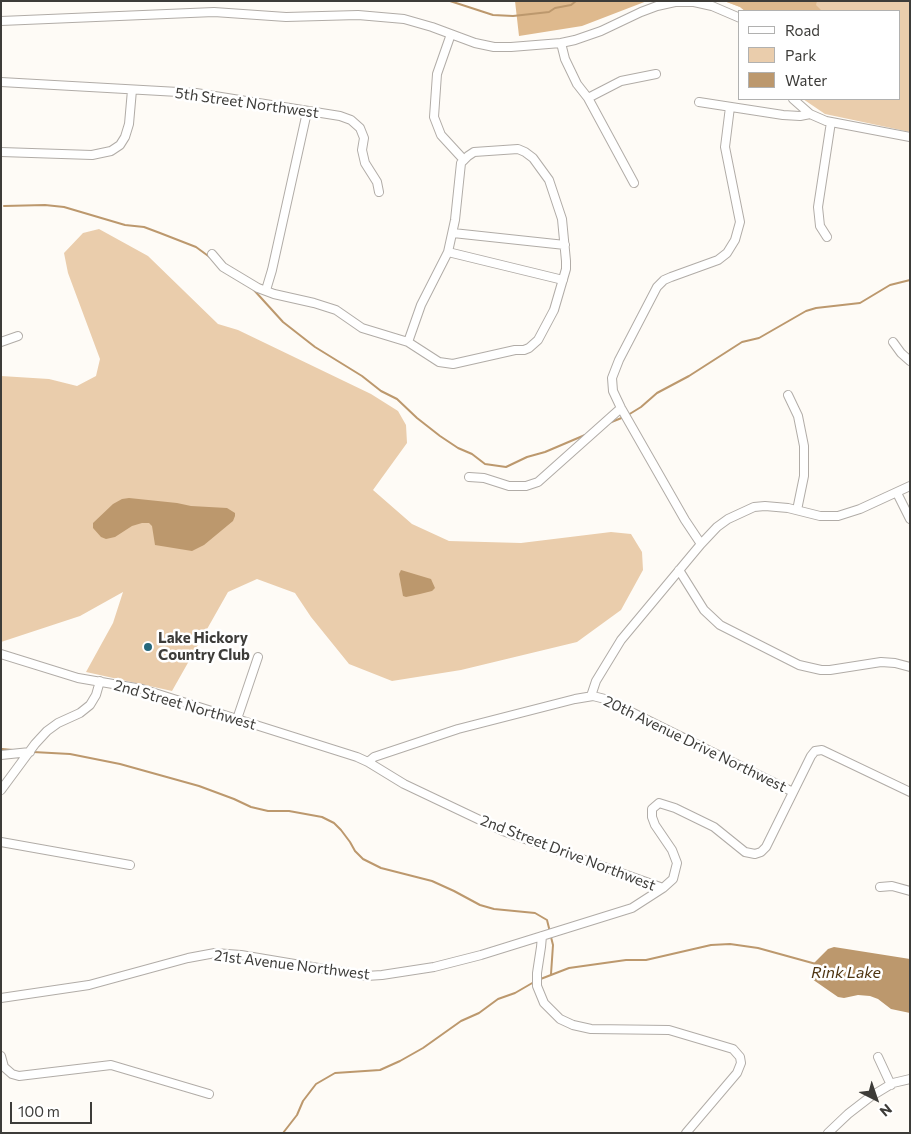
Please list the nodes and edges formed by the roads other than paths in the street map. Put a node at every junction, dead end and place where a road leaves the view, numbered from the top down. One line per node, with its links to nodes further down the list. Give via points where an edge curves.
1 (738, 17): 4 (street, via 694,2 667,3 592,34)
2 (1, 20): 3 (street, via 214,12 286,17 343,15 404,19)
3 (451, 34): 4 (street, via 494,47); 17 (street, via 437,74 434,117 441,135)
4 (561, 43): 8 (street, via 568,66)
5 (656, 74): 8 (street, via 621,81)
6 (1, 82): 7 (street, 5th Street Northwest)
7 (132, 90): 12 (street, 5th Street Northwest, via 196,93); 16 (street, via 125,137 112,151 92,155)
8 (588, 98): 18 (street)
9 (794, 100): 13 (street)
10 (699, 102): 11 (street)
11 (730, 107): 13 (street, via 782,115); 33 (street, via 725,147 740,222 735,240 727,254 718,260 664,280 653,292 612,378 613,391)
12 (307, 112): 19 (street, 5th Street Northwest, via 340,116 356,123 363,133 365,163 377,182); 26 (street)
13 (810, 114): 14 (street)
14 (831, 122): 15 (street); 21 (street, via 818,207 820,226)
15 (910, 137)
16 (1, 152)
17 (464, 160): 20 (street, via 460,168); 22 (street, via 474,152 518,149 533,158 549,180 562,219)
18 (634, 183)
19 (379, 192)
20 (453, 233): 22 (street); 23 (street)
21 (827, 237)
22 (564, 245): 25 (street)
23 (448, 252): 25 (street); 29 (street, via 421,305)
24 (212, 254): 26 (street, via 223,267)
25 (563, 280): 29 (street, via 552,315 538,340 529,348 446,364)
26 (266, 290): 29 (street, via 336,310 370,332)
27 (18, 336): 28 (street)
28 (1, 342)
29 (408, 342)
30 (893, 342): 31 (street)
31 (910, 361)
32 (788, 395): 37 (street, via 798,416 804,446 804,476)
33 (621, 408): 34 (street, via 538,482 509,486); 39 (street)
34 (469, 477)
35 (910, 486): 36 (street)
36 (897, 493): 37 (street, via 838,516 820,516); 38 (street)
37 (796, 510): 39 (street, via 765,506 740,512 723,522)
38 (910, 519)
39 (701, 544): 40 (street)
40 (679, 570): 43 (street, via 704,610 720,626 799,664 821,670 881,662); 45 (street, via 621,640 596,681)
41 (1, 654): 44 (street, 2nd Street Northwest, via 78,678)
42 (258, 657): 46 (street)
43 (910, 667)
44 (100, 681): 46 (street, 2nd Street Northwest, via 142,689); 47 (street, via 90,706 53,727)
45 (591, 696): 49 (street, 20th Avenue Drive Northwest, via 458,729 374,757); 51 (street, 20th Avenue Drive Northwest, via 605,699)
46 (237, 719): 49 (street, 2nd Street Northwest)
47 (30, 752): 48 (street); 50 (street)
48 (1, 755)
49 (368, 762): 56 (street, 2nd Street Drive Northwest, via 404,784 503,831)
50 (1, 790)
51 (793, 792): 52 (street, via 811,756 822,750); 56 (street, via 766,847 755,854 745,852 714,827 694,816 665,804 655,805 652,817 677,863 673,879)
52 (910, 792)
53 (1, 842): 54 (street)
54 (130, 865)
55 (880, 887): 57 (street, via 892,886)
56 (663, 888): 58 (street, 21st Avenue Northwest, via 632,908)
57 (910, 891)
58 (542, 936): 59 (street, 21st Avenue Northwest, via 463,960 382,975 351,975 215,953 89,985); 65 (street, via 537,986 544,1003 560,1019 591,1029 668,1030 732,1049 740,1057 737,1073)
59 (1, 998)
60 (1, 1056): 64 (street, via 4,1067 19,1076 111,1065)
61 (878, 1057): 63 (street)
62 (910, 1079): 63 (street)
63 (891, 1084): 66 (street, via 853,1109)
64 (209, 1094)
65 (686, 1133)
66 (828, 1133)

